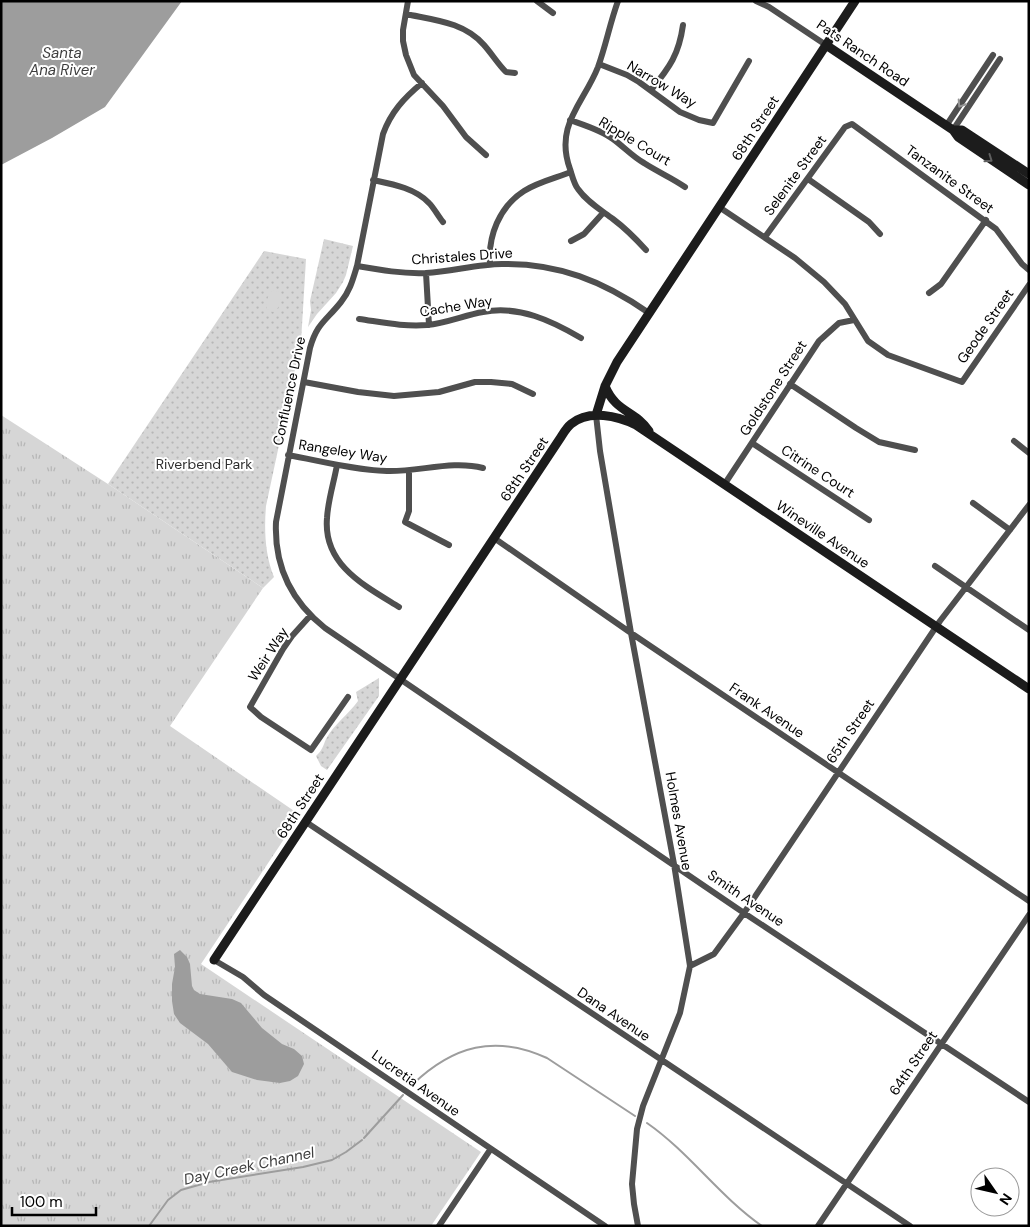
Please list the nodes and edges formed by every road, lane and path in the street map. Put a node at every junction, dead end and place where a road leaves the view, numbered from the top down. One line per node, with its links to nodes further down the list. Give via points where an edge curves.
1 (408, 1): 7 (street)
2 (537, 1): 6 (street)
3 (618, 1): 13 (street)
4 (756, 1): 9 (street, Pats Ranch Road)
5 (856, 1): 9 (street, 68th Street)
6 (553, 13)
7 (406, 14): 14 (street, via 467,30 506,72); 16 (street, via 403,41 409,64)
8 (683, 25): 18 (street, via 675,58)
9 (826, 45): 21 (street, Pats Ranch Road); 29 (street, 68th Street)
10 (993, 55): 15 (street)
11 (1000, 59): 17 (street)
12 (749, 61): 18 (street, Narrow Way, via 712,123 680,112)
13 (599, 64): 18 (street, Narrow Way); 19 (street)
14 (515, 73)
15 (975, 82): 17 (street); 21 (street, one-way to 21)
16 (422, 83): 22 (street, via 466,137); 26 (street, Confluence Drive, via 404,99 387,122)
17 (982, 86): 21 (street)
18 (651, 90)
19 (570, 120): 23 (street, via 566,146); 28 (street, Ripple Court, via 613,139 624,150)
20 (845, 127): 25 (street, Selenite Street); 31 (street, Tanzanite Street, via 852,124)
21 (950, 128): 24 (street, Pats Ranch Road, via 962,130); 27 (street, Pats Ranch Road, one-way to 27, via 958,137)
22 (486, 155)
23 (571, 172): 30 (street, via 578,189); 37 (street, via 530,188 509,204 496,223)
24 (1029, 174)
25 (808, 179): 33 (street, via 869,222); 34 (street, Selenite Street)
26 (374, 180): 32 (street, via 398,185 428,201); 38 (street, Confluence Drive)
27 (1029, 185)
28 (685, 188)
29 (719, 207): 34 (street); 43 (street, 68th Street)
30 (603, 213): 35 (street, via 584,234); 36 (street)
31 (986, 220): 39 (street, Tanzanite Street, via 1005,238); 42 (street, via 941,284)
32 (443, 222)
33 (880, 234)
34 (765, 237): 45 (street, via 824,282 845,304)
35 (571, 241)
36 (646, 250)
37 (490, 264): 40 (street, Christales Drive); 43 (street, Christales Drive, via 544,266 581,276 613,290)
38 (357, 266): 40 (street, Christales Drive); 48 (street, Confluence Drive, via 345,296 315,333)
39 (1029, 270)
40 (426, 273): 46 (street)
41 (1029, 285): 45 (street, Geode Street, via 962,382 888,354 868,341)
42 (929, 293)
43 (649, 313): 50 (street, 68th Street)
44 (359, 319): 46 (street, Cache Way)
45 (854, 320): 49 (street, Goldstone Street, via 839,323 819,341)
46 (429, 325): 47 (street, Cache Way, via 484,312 510,310 546,319)
47 (581, 338)
48 (304, 382): 51 (street, via 394,396 491,382 512,384); 58 (street, Confluence Drive)
49 (790, 384): 55 (street, Goldstone Street); 56 (street, via 879,442)
50 (605, 386): 52 (street, 68th Street); 53 (street, via 614,403 643,422)
51 (534, 394)
52 (596, 415): 53 (street, Wineville Avenue, via 625,420); 67 (street, 68th Street, via 578,419 567,428); 75 (street, Holmes Avenue)
53 (651, 434): 62 (street, Wineville Avenue)
54 (1014, 441): 57 (street)
55 (752, 443): 62 (street, Goldstone Street); 65 (street, Citrine Court)
56 (915, 450)
57 (1029, 453)
58 (288, 454): 59 (street, Rangeley Way); 72 (street, Confluence Drive, via 276,517 276,542 284,576)
59 (337, 465): 61 (street, Rangeley Way); 71 (street, via 327,520 329,541 343,567 354,579)
60 (484, 468): 61 (street, Rangeley Way, via 460,464)
61 (408, 471): 68 (street, via 409,511 405,522)
62 (724, 485): 73 (street, Wineville Avenue)
63 (973, 503): 66 (street)
64 (1029, 505): 66 (street, 65th Street)
65 (869, 520)
66 (1010, 530): 70 (street, 65th Street)
67 (494, 538): 75 (street, Frank Avenue); 76 (street, 68th Street)
68 (449, 545)
69 (935, 566): 70 (street)
70 (966, 587): 73 (street, 65th Street); 74 (street)
71 (399, 607)
72 (310, 616): 76 (street, Confluence Drive); 78 (street, Weir Way, via 282,649 250,707 311,750)
73 (936, 626): 77 (street, Wineville Avenue); 79 (street, 65th Street)
74 (1029, 630)
75 (632, 634): 79 (street, Frank Avenue); 81 (street, Holmes Avenue)
76 (400, 679): 80 (street, 68th Street); 81 (street, Smith Avenue)
77 (1029, 689)
78 (348, 697)
79 (837, 773): 82 (street, Frank Avenue); 83 (street, 65th Street)
80 (306, 822): 85 (street, 68th Street); 88 (street, Dana Avenue)
81 (674, 864): 83 (street, Smith Avenue); 86 (street, Holmes Avenue)
82 (1029, 901)
83 (744, 913): 86 (street, 65th Street, via 714,954); 87 (street, Smith Avenue)
84 (1029, 915): 87 (street, 64th Street)
85 (214, 960): 90 (street, Lucretia Avenue)
86 (690, 966): 88 (street, Holmes Avenue, via 680,1013)
87 (940, 1044): 89 (street, Smith Avenue); 91 (street, 64th Street)
88 (662, 1061): 91 (street, Dana Avenue); 94 (street, Holmes Avenue, via 637,1129 632,1184)
89 (1029, 1102)
90 (490, 1150): 92 (street); 93 (street, Lucretia Avenue)
91 (846, 1184): 95 (street, 64th Street); 96 (street, Dana Avenue)
92 (439, 1226)
93 (605, 1226)
94 (638, 1226)
95 (818, 1226)
96 (910, 1226)

